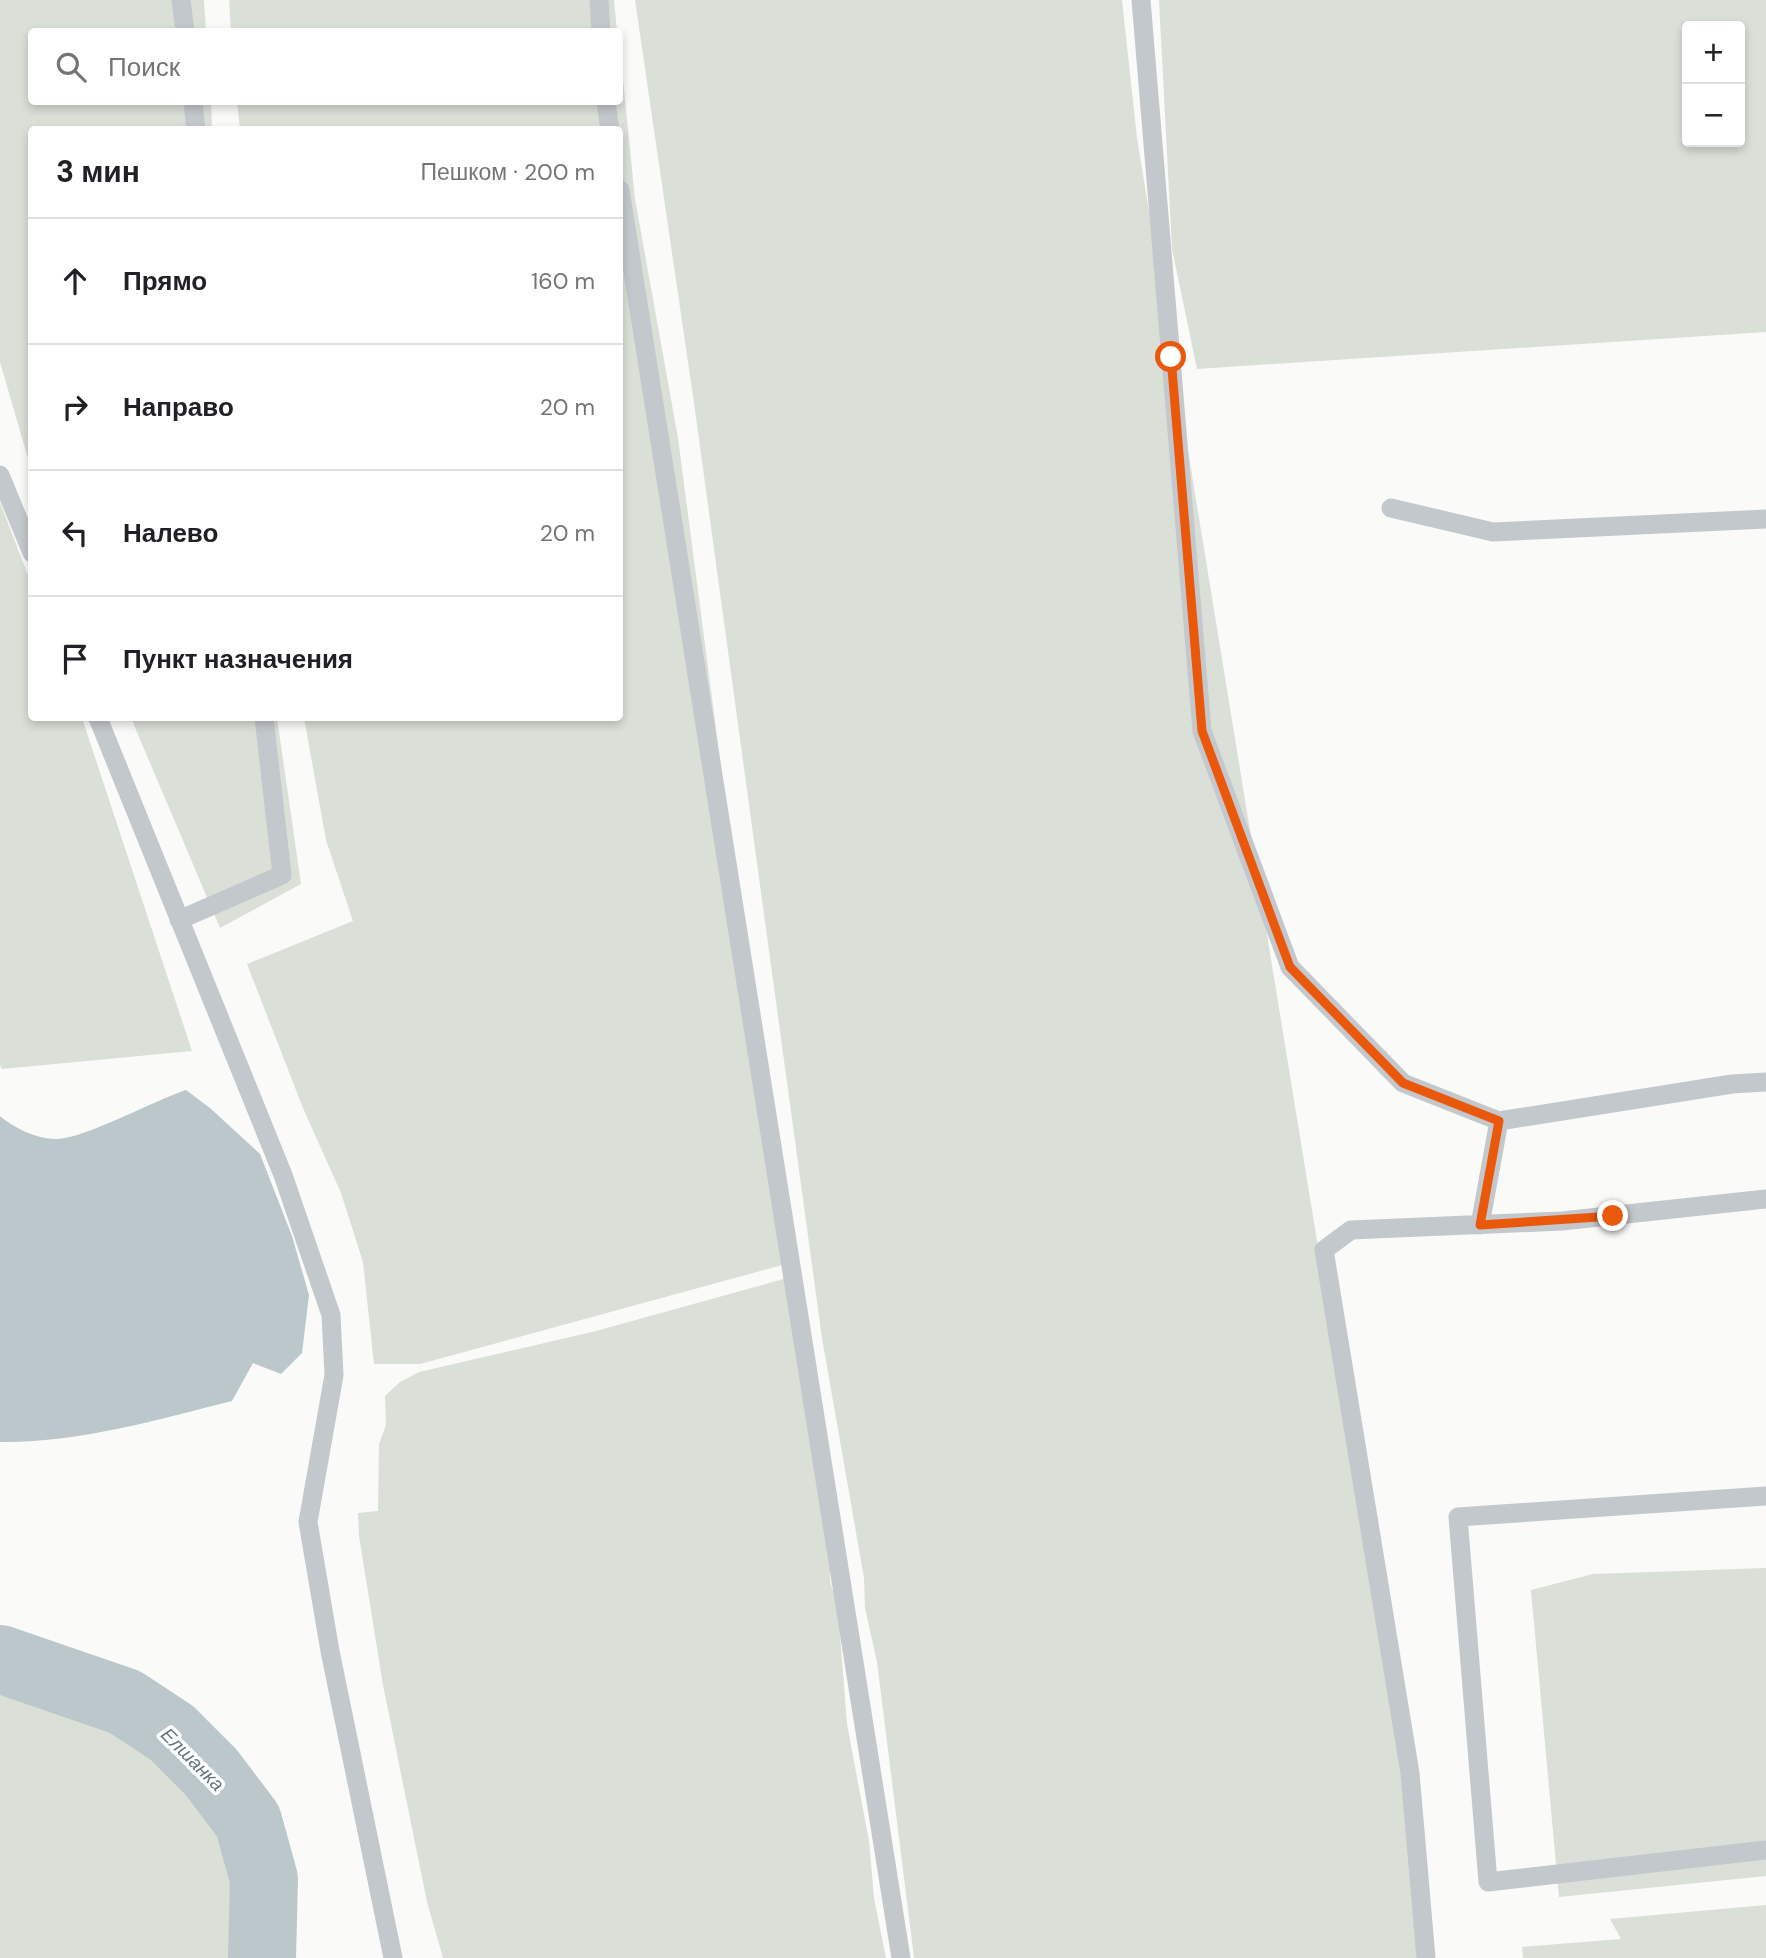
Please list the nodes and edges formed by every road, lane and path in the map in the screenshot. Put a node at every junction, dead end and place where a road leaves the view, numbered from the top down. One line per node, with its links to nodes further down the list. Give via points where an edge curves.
1 (181, 0): 4 (lane)
2 (599, 0): 5 (lane)
3 (1141, 0): 19 (lane, via 1202,731 1290,967 1403,1083)
4 (184, 28)
5 (601, 28)
6 (193, 105): 8 (lane)
7 (606, 105): 9 (lane)
8 (196, 126)
9 (609, 126)
10 (623, 209): 25 (lane)
11 (0, 475): 14 (lane)
12 (1391, 508): 13 (lane, via 1493,533)
13 (1766, 519)
14 (28, 543)
15 (99, 721): 17 (lane)
16 (264, 721): 17 (lane, via 282,875)
17 (179, 920): 24 (lane, via 283,1175 331,1314 334,1375 308,1522)
18 (1766, 1082): 19 (lane)
19 (1499, 1121): 21 (lane)
20 (1766, 1199): 21 (lane)
21 (1480, 1225): 26 (lane, via 1351,1230 1324,1250 1410,1773)
22 (1766, 1496): 23 (lane, via 1458,1517 1488,1882)
23 (1766, 1850)
24 (393, 1958)
25 (901, 1958)
26 (1426, 1958)

